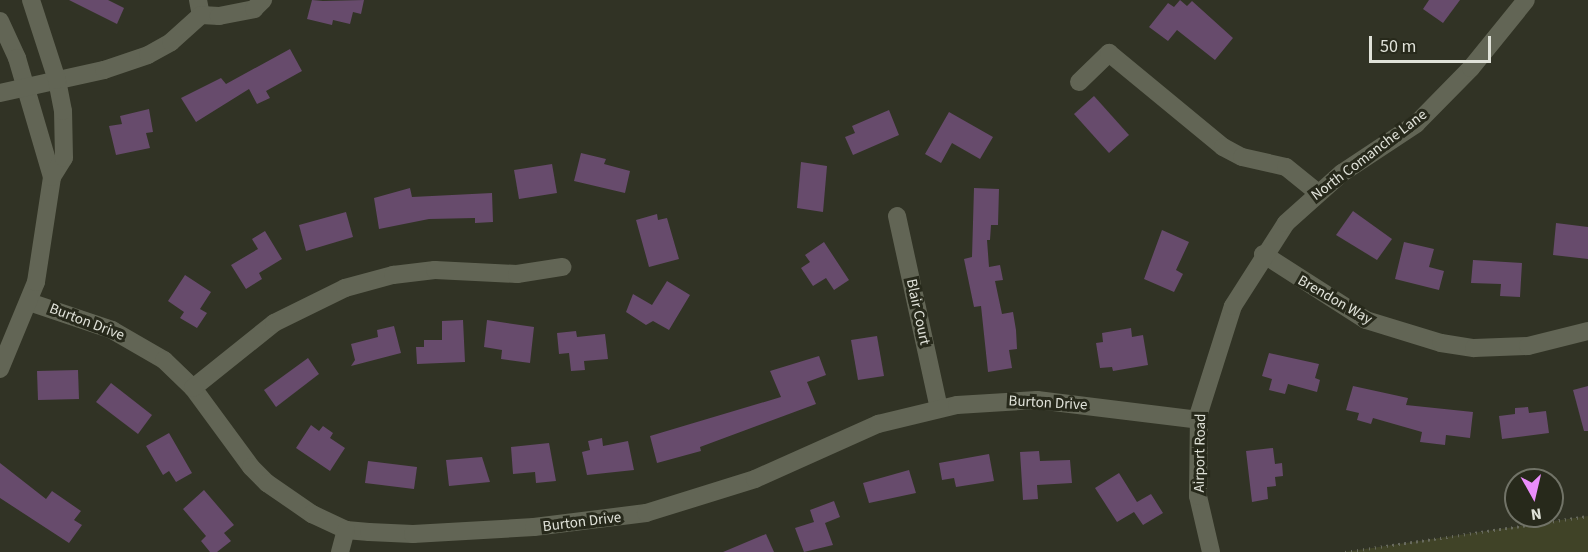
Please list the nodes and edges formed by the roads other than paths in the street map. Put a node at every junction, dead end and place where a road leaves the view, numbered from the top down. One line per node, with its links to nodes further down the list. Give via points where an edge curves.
1 (31, 0): 6 (street)
2 (263, 0): 4 (street, via 238,16)
3 (1526, 0): 11 (street, North Comanche Lane, via 1471,68 1416,124)
4 (200, 8): 6 (street, via 171,42 148,55)
5 (0, 21): 8 (street)
6 (57, 80): 8 (street); 10 (street, via 63,111 64,158)
7 (1079, 82): 11 (street, via 1109,53 1223,147 1242,157 1286,167)
8 (26, 87): 9 (street); 10 (street)
9 (0, 93)
10 (52, 177): 15 (street, via 42,255)
11 (1318, 193): 13 (street, North Comanche Lane, via 1286,223)
12 (897, 216): 20 (street, Blair Court)
13 (1263, 254): 16 (street, North Comanche Lane); 17 (street, Brendon Way, via 1366,320 1441,343 1474,348 1528,346)
14 (562, 267): 19 (street, via 518,274 435,270 393,275 345,288 274,323)
15 (29, 302): 18 (street); 19 (street, Burton Drive, via 139,343)
16 (1227, 321): 21 (street, Airport Road)
17 (1588, 331)
18 (0, 369)
19 (193, 388): 22 (street, Burton Drive, via 267,483 290,501)
20 (939, 408): 21 (street, Burton Drive, via 1037,400); 22 (street, Burton Drive, via 878,424 755,479 646,513 534,527 435,533)
21 (1199, 420): 24 (street, Airport Road, via 1198,496)
22 (346, 530): 23 (street)
23 (339, 552)
24 (1211, 552)

